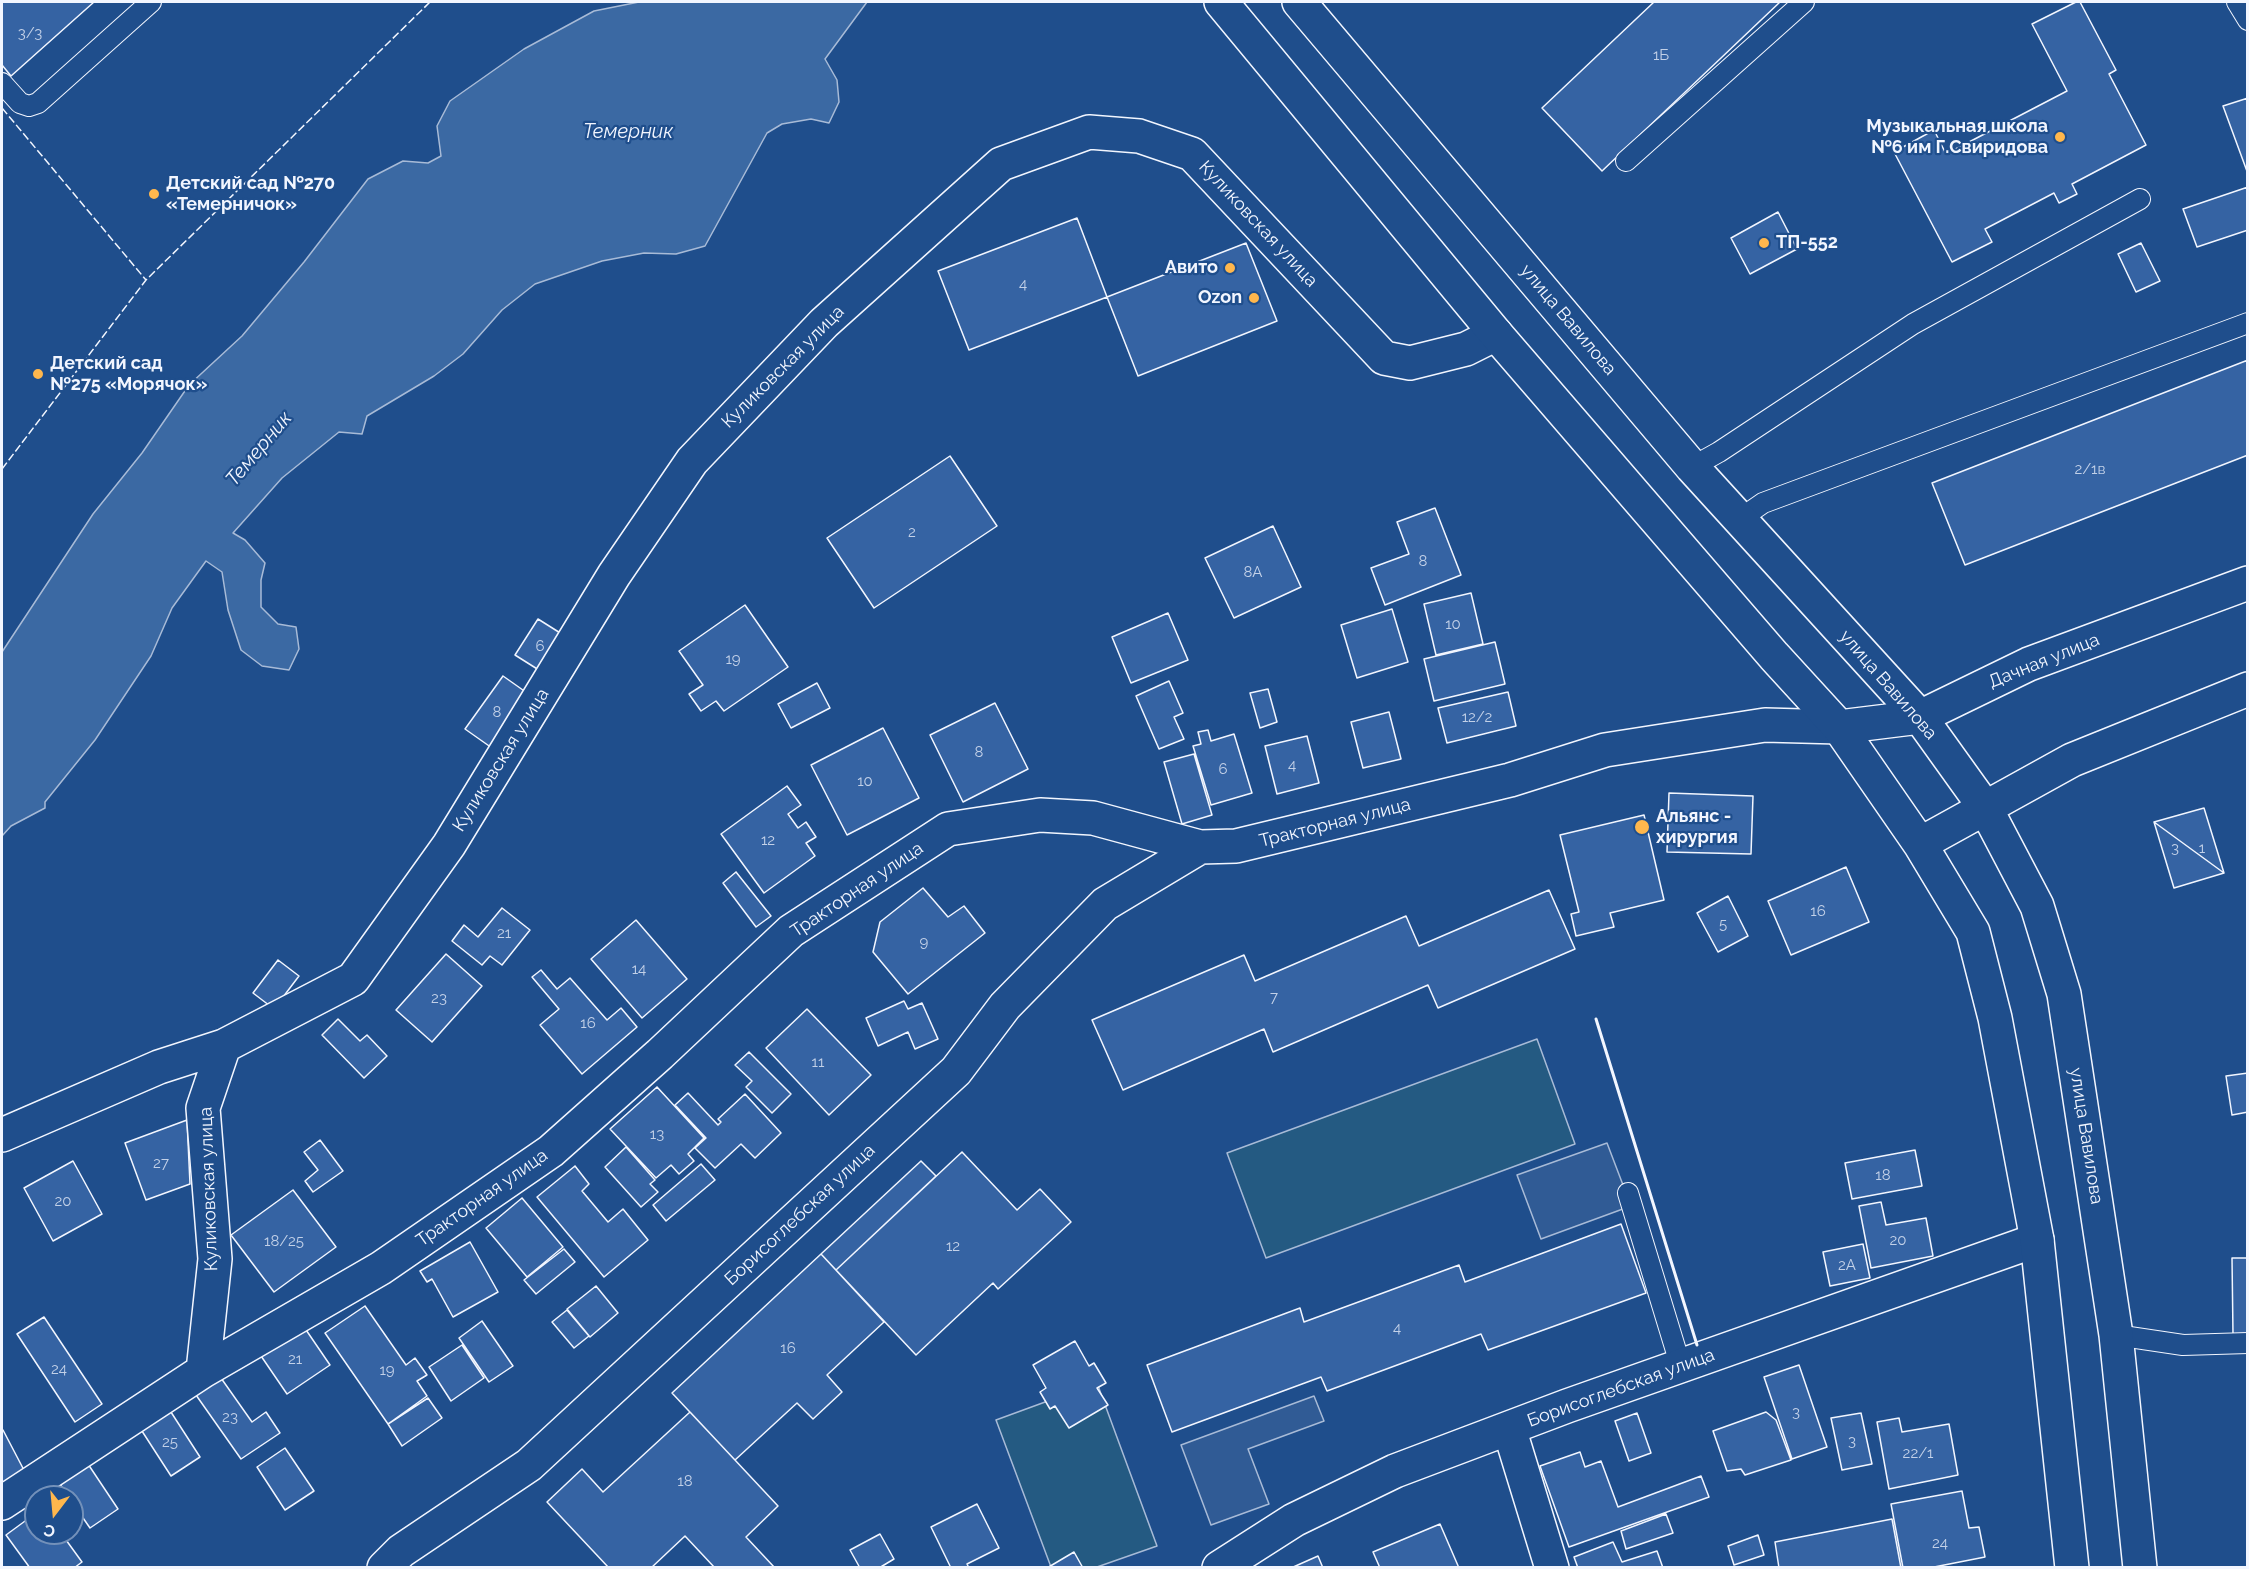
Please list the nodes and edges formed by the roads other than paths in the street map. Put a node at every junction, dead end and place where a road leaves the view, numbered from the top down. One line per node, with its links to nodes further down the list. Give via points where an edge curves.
1 (151, 2): 7 (lane, via 38,103 20,103)
2 (1299, 2): 12 (street, улица Вавилова)
3 (1804, 2): 8 (lane)
4 (2237, 2): 6 (lane)
5 (1230, 12): 11 (street)
6 (2247, 20)
7 (2, 83)
8 (1626, 161)
9 (2140, 199): 12 (lane, via 1913,324)
10 (2247, 323): 13 (lane, via 1763,502)
11 (1496, 334): 17 (street); 21 (street, Куликовская улица, via 1466,349 1410,363 1384,358 1192,153 1139,135 1089,132 1001,164 824,323 692,461 614,575 449,845 353,979)
12 (1692, 466): 13 (street, улица Вавилова)
13 (1740, 519): 16 (street, улица Вавилова)
14 (2247, 583): 16 (street, Дачная улица, via 2029,664)
15 (2246, 688): 18 (street, via 2072,760)
16 (1920, 717): 17 (street, Дачная улица); 18 (street, улица Вавилова)
17 (1839, 727): 19 (street); 20 (street, Тракторная улица, via 1765,724 1605,750 1510,780 1270,838 1236,846)
18 (1986, 809): 19 (street); 25 (street, улица Вавилова, via 2037,906 2064,994)
19 (1920, 844): 24 (street, via 1973,932 1995,1018)
20 (1200, 847): 28 (street, Тракторная улица, via 1093,818 1040,815 948,829 791,931 551,1150 381,1268); 31 (street, Борисоглебская улица, via 1105,904 1005,1006 956,1071 538,1457 401,1551)
21 (224, 1046): 22 (street, Куликовская улица, via 159,1067); 28 (street, Куликовская улица, via 203,1108 215,1259)
22 (2, 1135)
23 (1628, 1193): 27 (lane)
24 (2037, 1240): 27 (street, Борисоглебская улица); 34 (street)
25 (2116, 1335): 26 (lane, via 2183,1345); 35 (street, улица Вавилова)
26 (2247, 1342)
27 (1681, 1367): 29 (street, Борисоглебская улица)
28 (203, 1371): 30 (street, Тракторная улица)
29 (1509, 1428): 32 (street, Борисоглебская улица, via 1385,1476 1294,1520); 33 (street)
30 (2, 1503)
31 (384, 1568)
32 (1219, 1568)
33 (1552, 1568)
34 (2072, 1568)
35 (2140, 1568)

